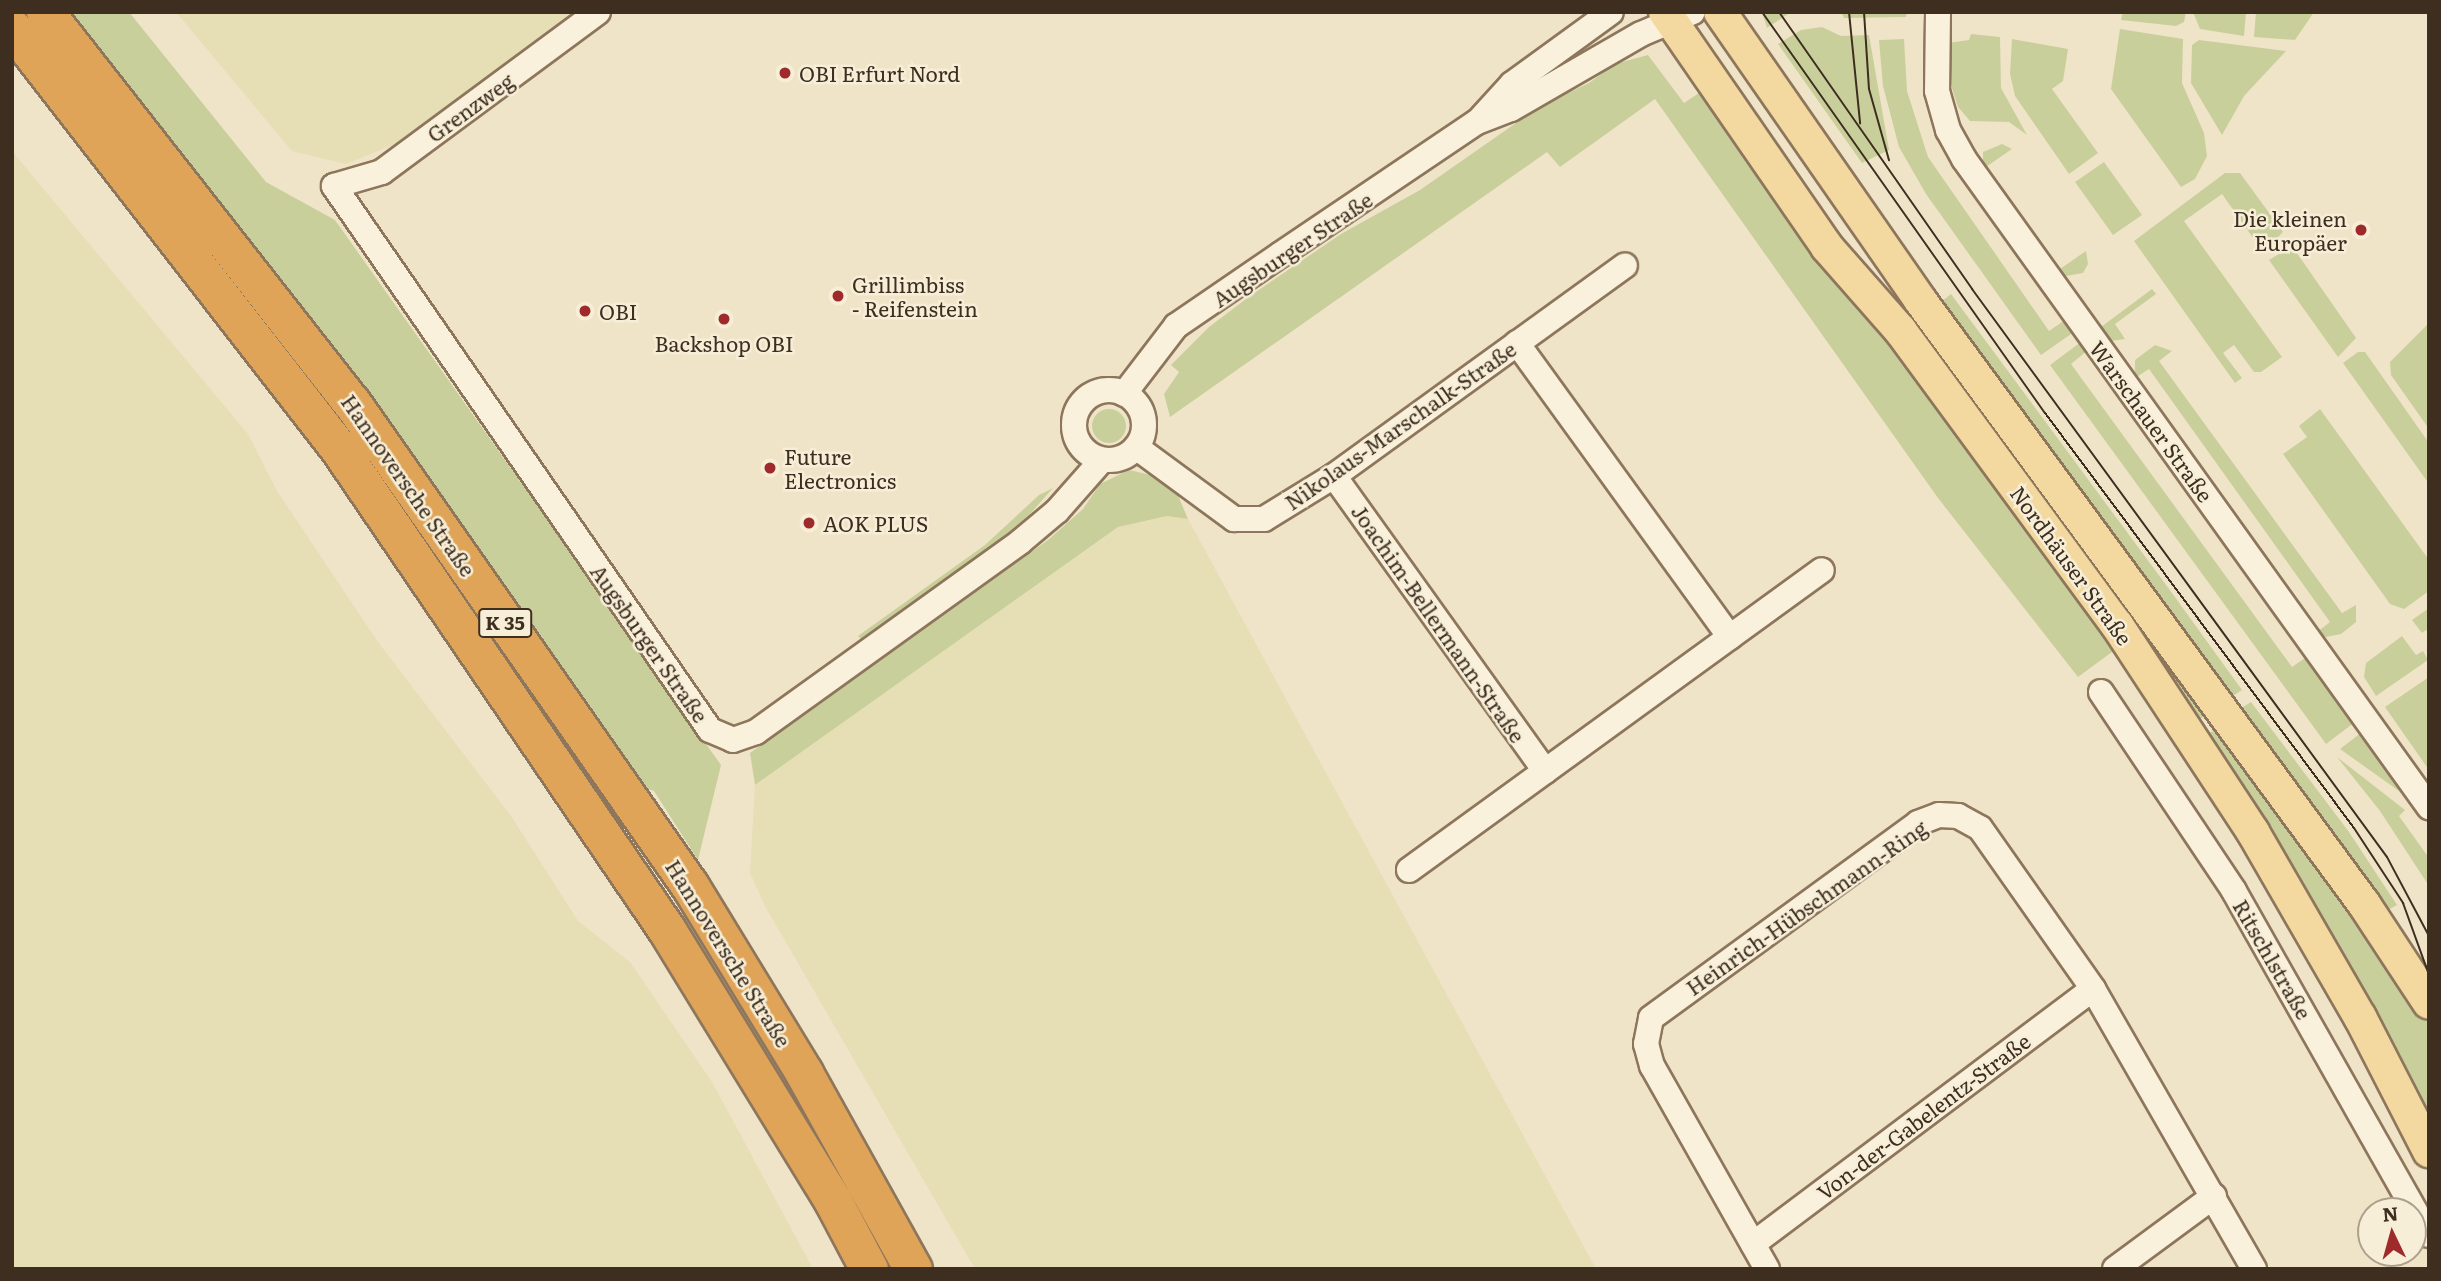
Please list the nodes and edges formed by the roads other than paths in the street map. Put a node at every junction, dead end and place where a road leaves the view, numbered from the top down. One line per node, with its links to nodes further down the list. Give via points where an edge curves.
1 (45, 12): 29 (highway, Hannoversche Straße / K 35, via 352,404 690,886 804,1073)
2 (598, 12): 9 (street, Grenzweg, via 382,172)
3 (1611, 12): 8 (street, Augsburger Straße, via 1512,84)
4 (1720, 12): 23 (main road, Nordhäuser Straße, via 1920,300 2364,904)
5 (1938, 12): 20 (street, Warschauer Straße, via 1934,48 1937,91 1948,130 1964,159)
6 (1676, 15): 8 (street, Augsburger Straße, via 1511,109); 24 (main road, Nordhäuser Straße, via 1827,247 1956,405 2131,647 2253,832 2360,1017)
7 (12, 28): 28 (highway, Hannoversche Straße / K 35, via 363,484 667,930 833,1201)
8 (1478, 122): 12 (street, Augsburger Straße, via 1176,327)
9 (334, 186): 14 (street, Augsburger Straße, via 710,730 733,740 756,732 1020,542 1057,511)
10 (1625, 265): 11 (street, Nikolaus-Marschalk-Straße)
11 (1517, 343): 15 (street, Nikolaus-Marschalk-Straße); 17 (street)
12 (1124, 394): 13 (street, via 1143,418); 14 (street, via 1095,393 1075,418 1083,449)
13 (1136, 447): 14 (street, Augsburger Straße, via 1121,458); 15 (street, Nikolaus-Marschalk-Straße, via 1200,497 1247,522 1283,509)
14 (1102, 460)
15 (1334, 475): 19 (street, Joachim-Bellermann-Straße)
16 (1822, 570): 17 (street)
17 (1730, 637): 19 (street)
18 (2101, 692): 26 (street, Ritschlstraße, via 2234,891)
19 (1545, 771): 21 (street)
20 (2429, 807)
21 (1409, 870)
22 (2093, 989): 25 (street, Heinrich-Hübschmann-Ring); 27 (street, Von-der-Gabelentz-Straße); 27 (street, Heinrich-Hübschmann-Ring, via 1980,828 1958,816 1939,815 1918,823 1651,1018 1646,1044 1652,1066)
23 (2429, 1003)
24 (2429, 1151)
25 (2214, 1196): 31 (street); 32 (street, Heinrich-Hübschmann-Ring)
26 (2429, 1236)
27 (1753, 1244): 30 (street, Heinrich-Hübschmann-Ring)
28 (869, 1269)
29 (913, 1269)
30 (1767, 1269)
31 (2115, 1269)
32 (2254, 1269)

